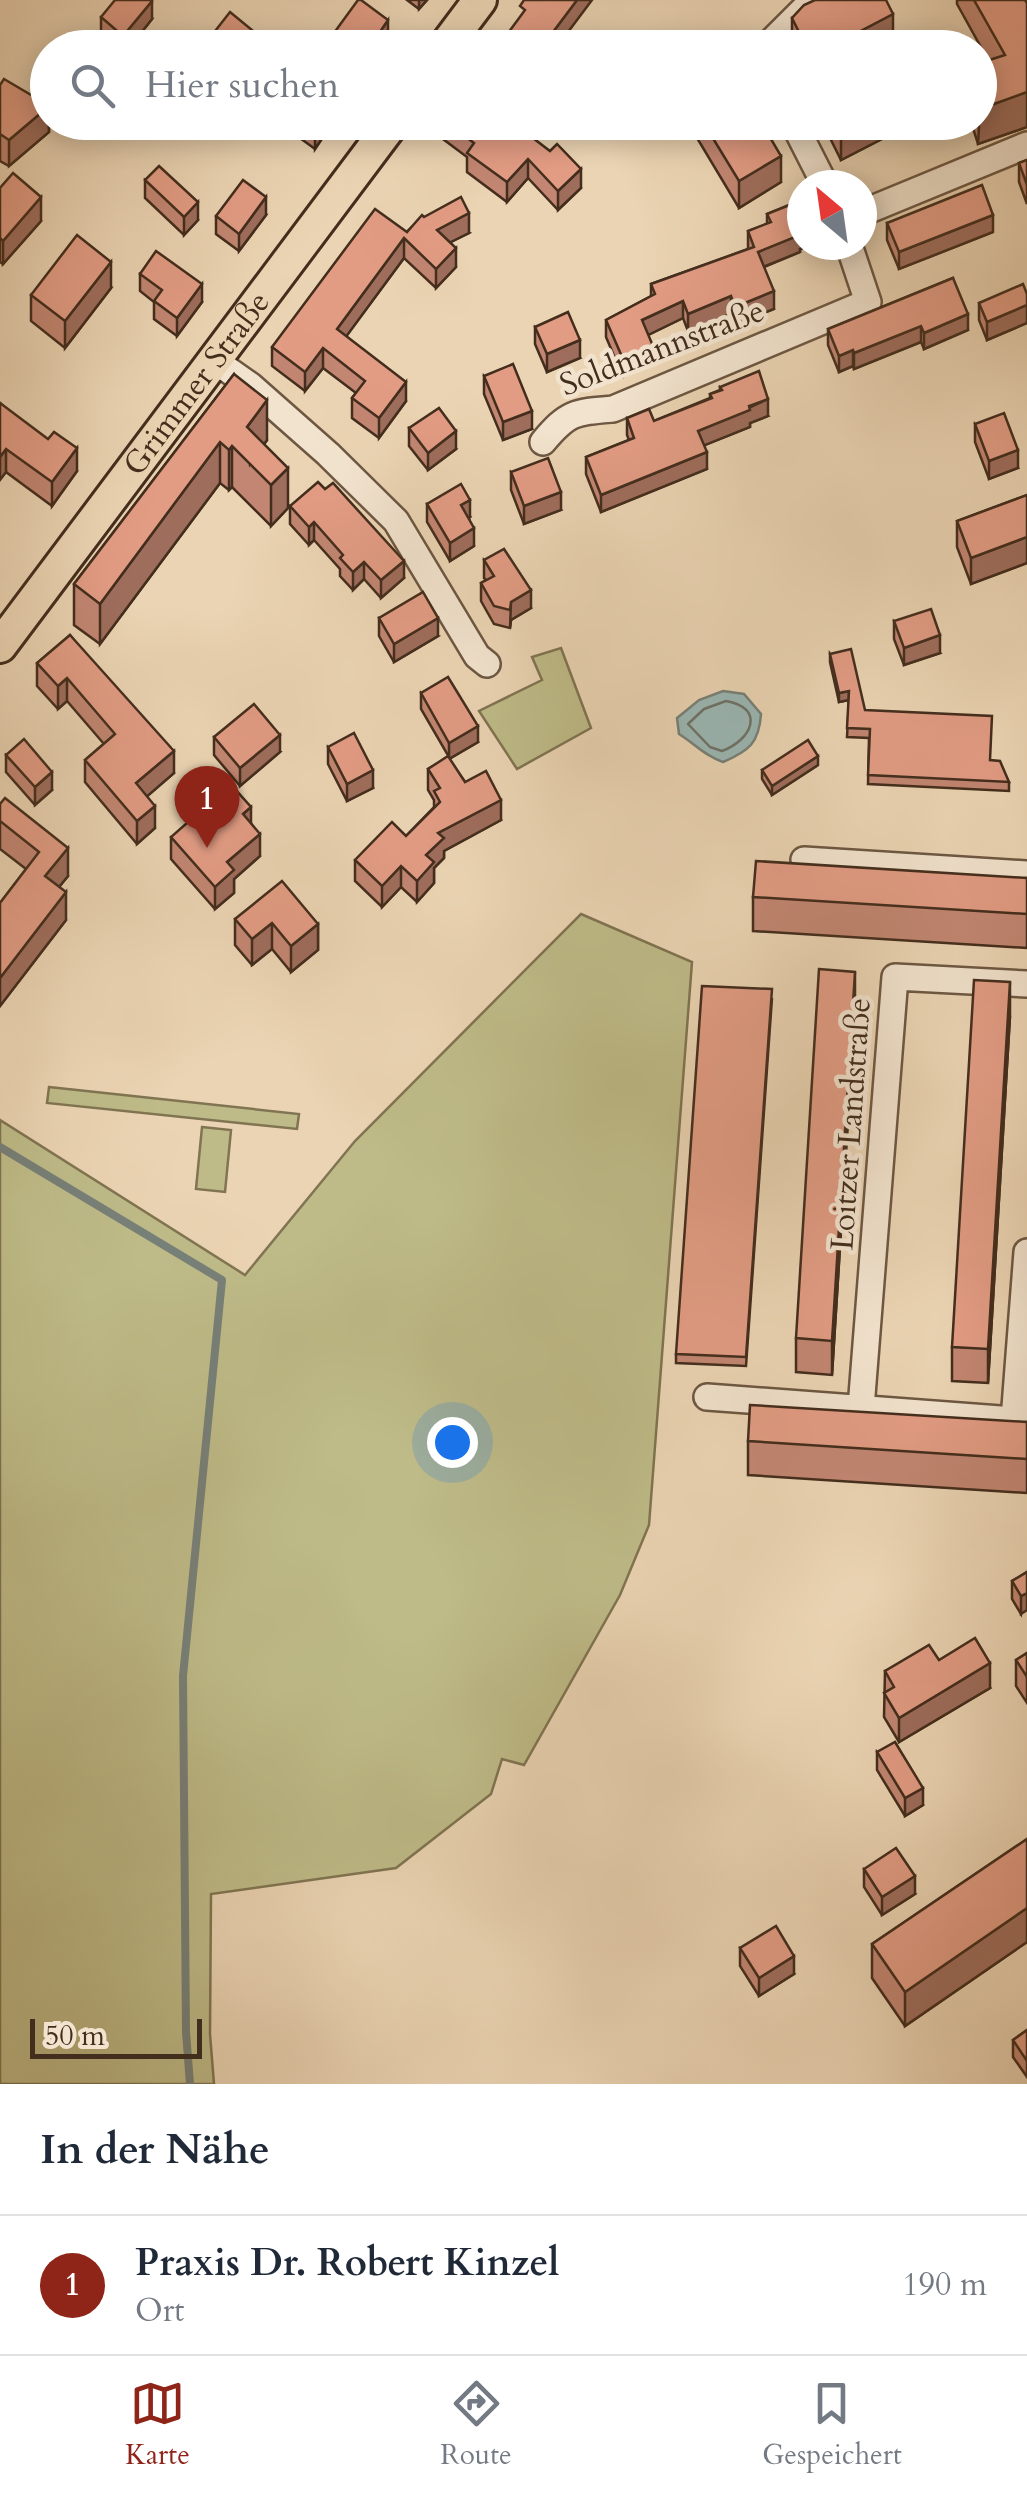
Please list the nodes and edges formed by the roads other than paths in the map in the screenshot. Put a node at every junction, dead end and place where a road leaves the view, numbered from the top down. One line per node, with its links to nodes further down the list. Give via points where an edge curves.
1 (480, 0): 3 (main road)
2 (813, 0): 4 (street)
3 (458, 30)
4 (782, 30)
5 (379, 140): 11 (main road, Grimmer Straße)
6 (802, 140): 8 (street)
7 (1027, 145): 9 (street)
8 (817, 170)
9 (877, 207)
10 (854, 260): 12 (street, Soldmannstraße, via 868,302 613,409 575,412)
11 (214, 360): 13 (main road, Grimmer Straße); 14 (street, via 407,515)
12 (543, 442)
13 (0, 646)
14 (486, 664)
15 (804, 860): 16 (street)
16 (1027, 874)
17 (1027, 984): 20 (street, Loitzer Landstraße, via 895,976)
18 (1027, 1252): 21 (street)
19 (707, 1396): 20 (street)
20 (861, 1408): 21 (street)
21 (1020, 1420)

